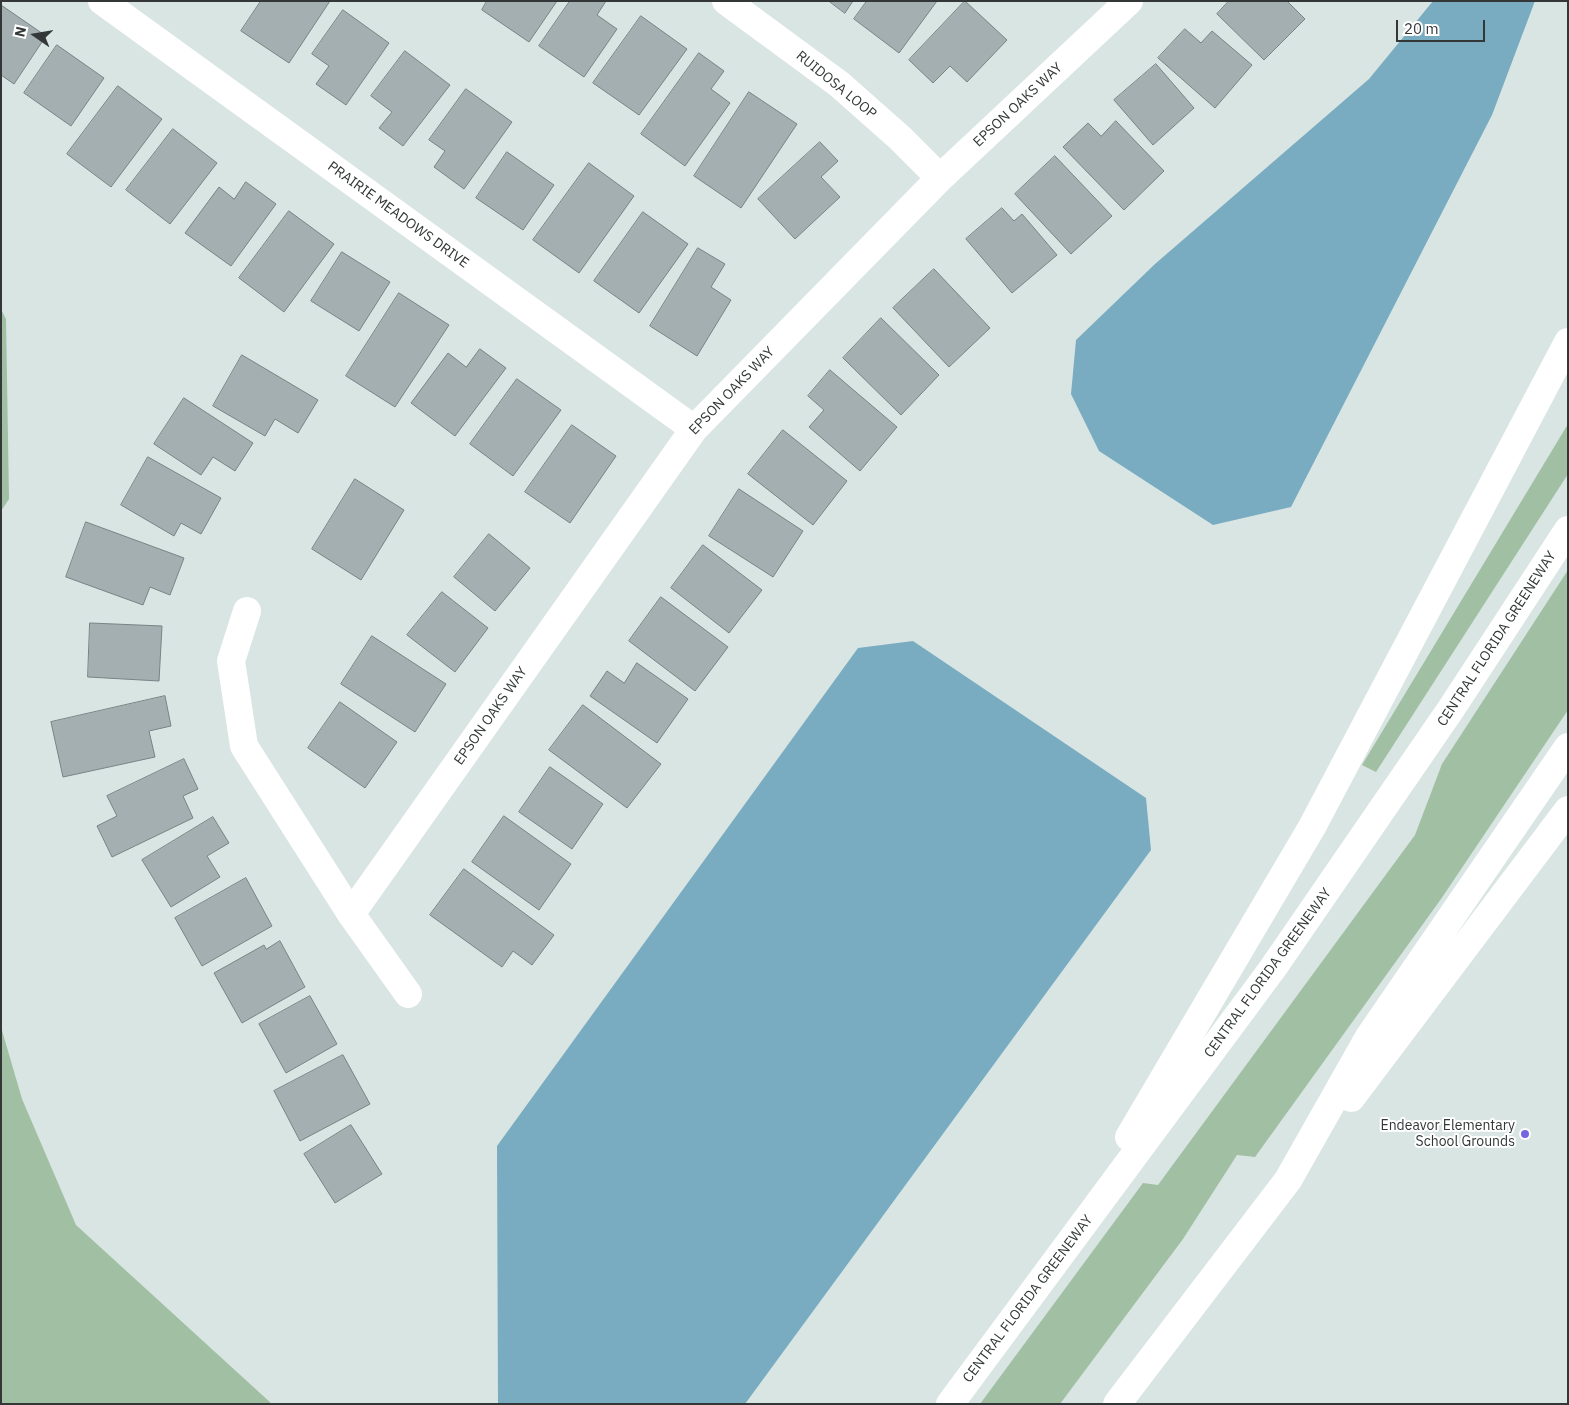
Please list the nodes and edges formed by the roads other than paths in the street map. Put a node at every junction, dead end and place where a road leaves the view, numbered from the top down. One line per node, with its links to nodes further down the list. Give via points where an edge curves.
1 (102, 1): 6 (main road, PRAIRIE MEADOWS DRIVE)
2 (726, 1): 4 (main road, RUIDOSA LOOP, via 839,84)
3 (1129, 1): 4 (main road, EPSON OAKS WAY)
4 (940, 178): 6 (main road, EPSON OAKS WAY)
5 (1568, 342): 14 (main road, via 1312,827)
6 (694, 429): 11 (main road, EPSON OAKS WAY)
7 (1568, 530): 14 (main road, CENTRAL FLORIDA GREENEWAY, via 1451,709 1279,960)
8 (247, 611): 11 (main road, via 231,661 244,746)
9 (1568, 747): 13 (main road, via 1369,1037)
10 (1568, 810): 13 (main road)
11 (351, 914): 12 (main road)
12 (408, 994)
13 (1288, 1180): 16 (main road)
14 (1056, 1262): 15 (main road, CENTRAL FLORIDA GREENEWAY)
15 (950, 1404)
16 (1117, 1404)

